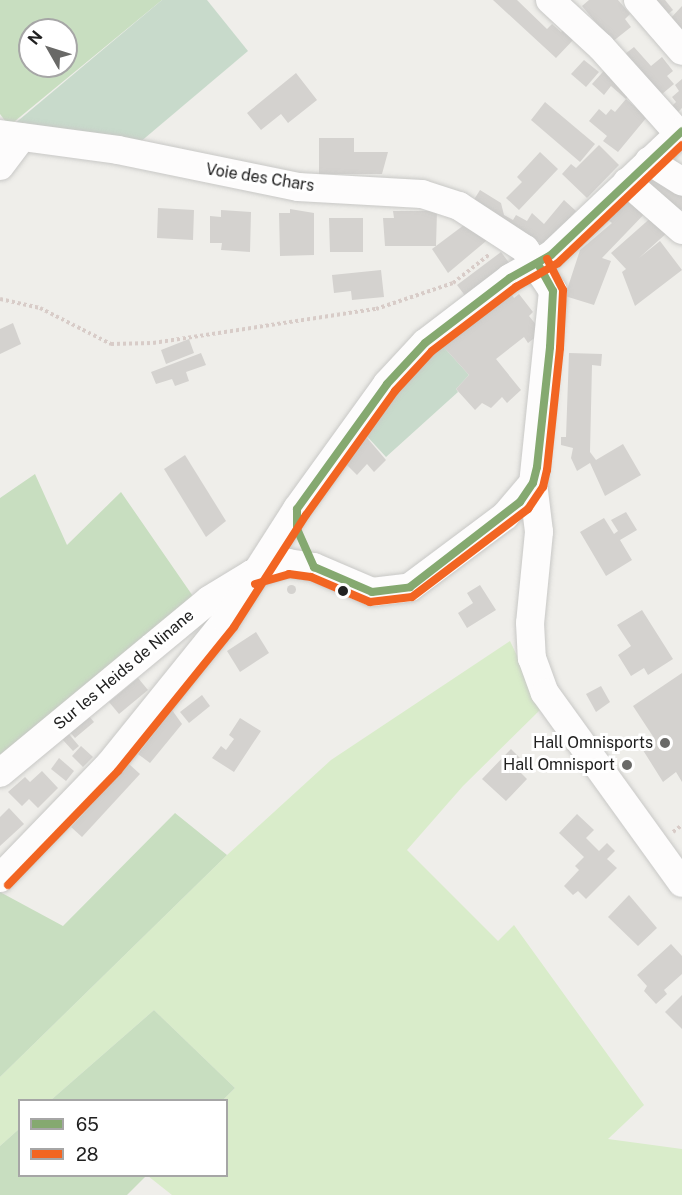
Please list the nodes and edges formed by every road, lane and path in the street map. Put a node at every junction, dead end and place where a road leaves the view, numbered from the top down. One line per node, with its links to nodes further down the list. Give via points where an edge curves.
1 (550, 0): 4 (street, via 601,47)
2 (638, 0): 3 (street)
3 (682, 51)
4 (680, 132): 6 (street)
5 (11, 136): 7 (street); 11 (street, Voie des Chars, via 118,150 298,187 422,194 459,206)
6 (649, 161): 8 (street); 9 (street)
7 (0, 166)
8 (627, 182): 10 (street); 12 (street)
9 (682, 182)
10 (682, 230)
11 (510, 239): 12 (street, Voie des Chars); 13 (path, via 453,283 376,309 153,343 111,344 40,308)
12 (538, 264): 14 (street, Voie des Chars, via 553,291); 15 (street, via 510,278 425,343 387,384)
13 (0, 299)
14 (533, 483): 16 (street, via 520,502); 17 (street, Voie des Chars)
15 (297, 509): 18 (street, via 297,529); 19 (street)
16 (496, 523): 17 (street, via 515,517); 18 (street, via 410,587 372,592)
17 (539, 532): 21 (street, Voie des Chars, via 530,623 532,658 545,693)
18 (314, 567): 19 (street, via 288,563)
19 (252, 574): 20 (street, Sur les Heids de Ninane, via 209,600); 22 (street, via 226,620 110,764)
20 (0, 773)
21 (676, 875)
22 (0, 878)

